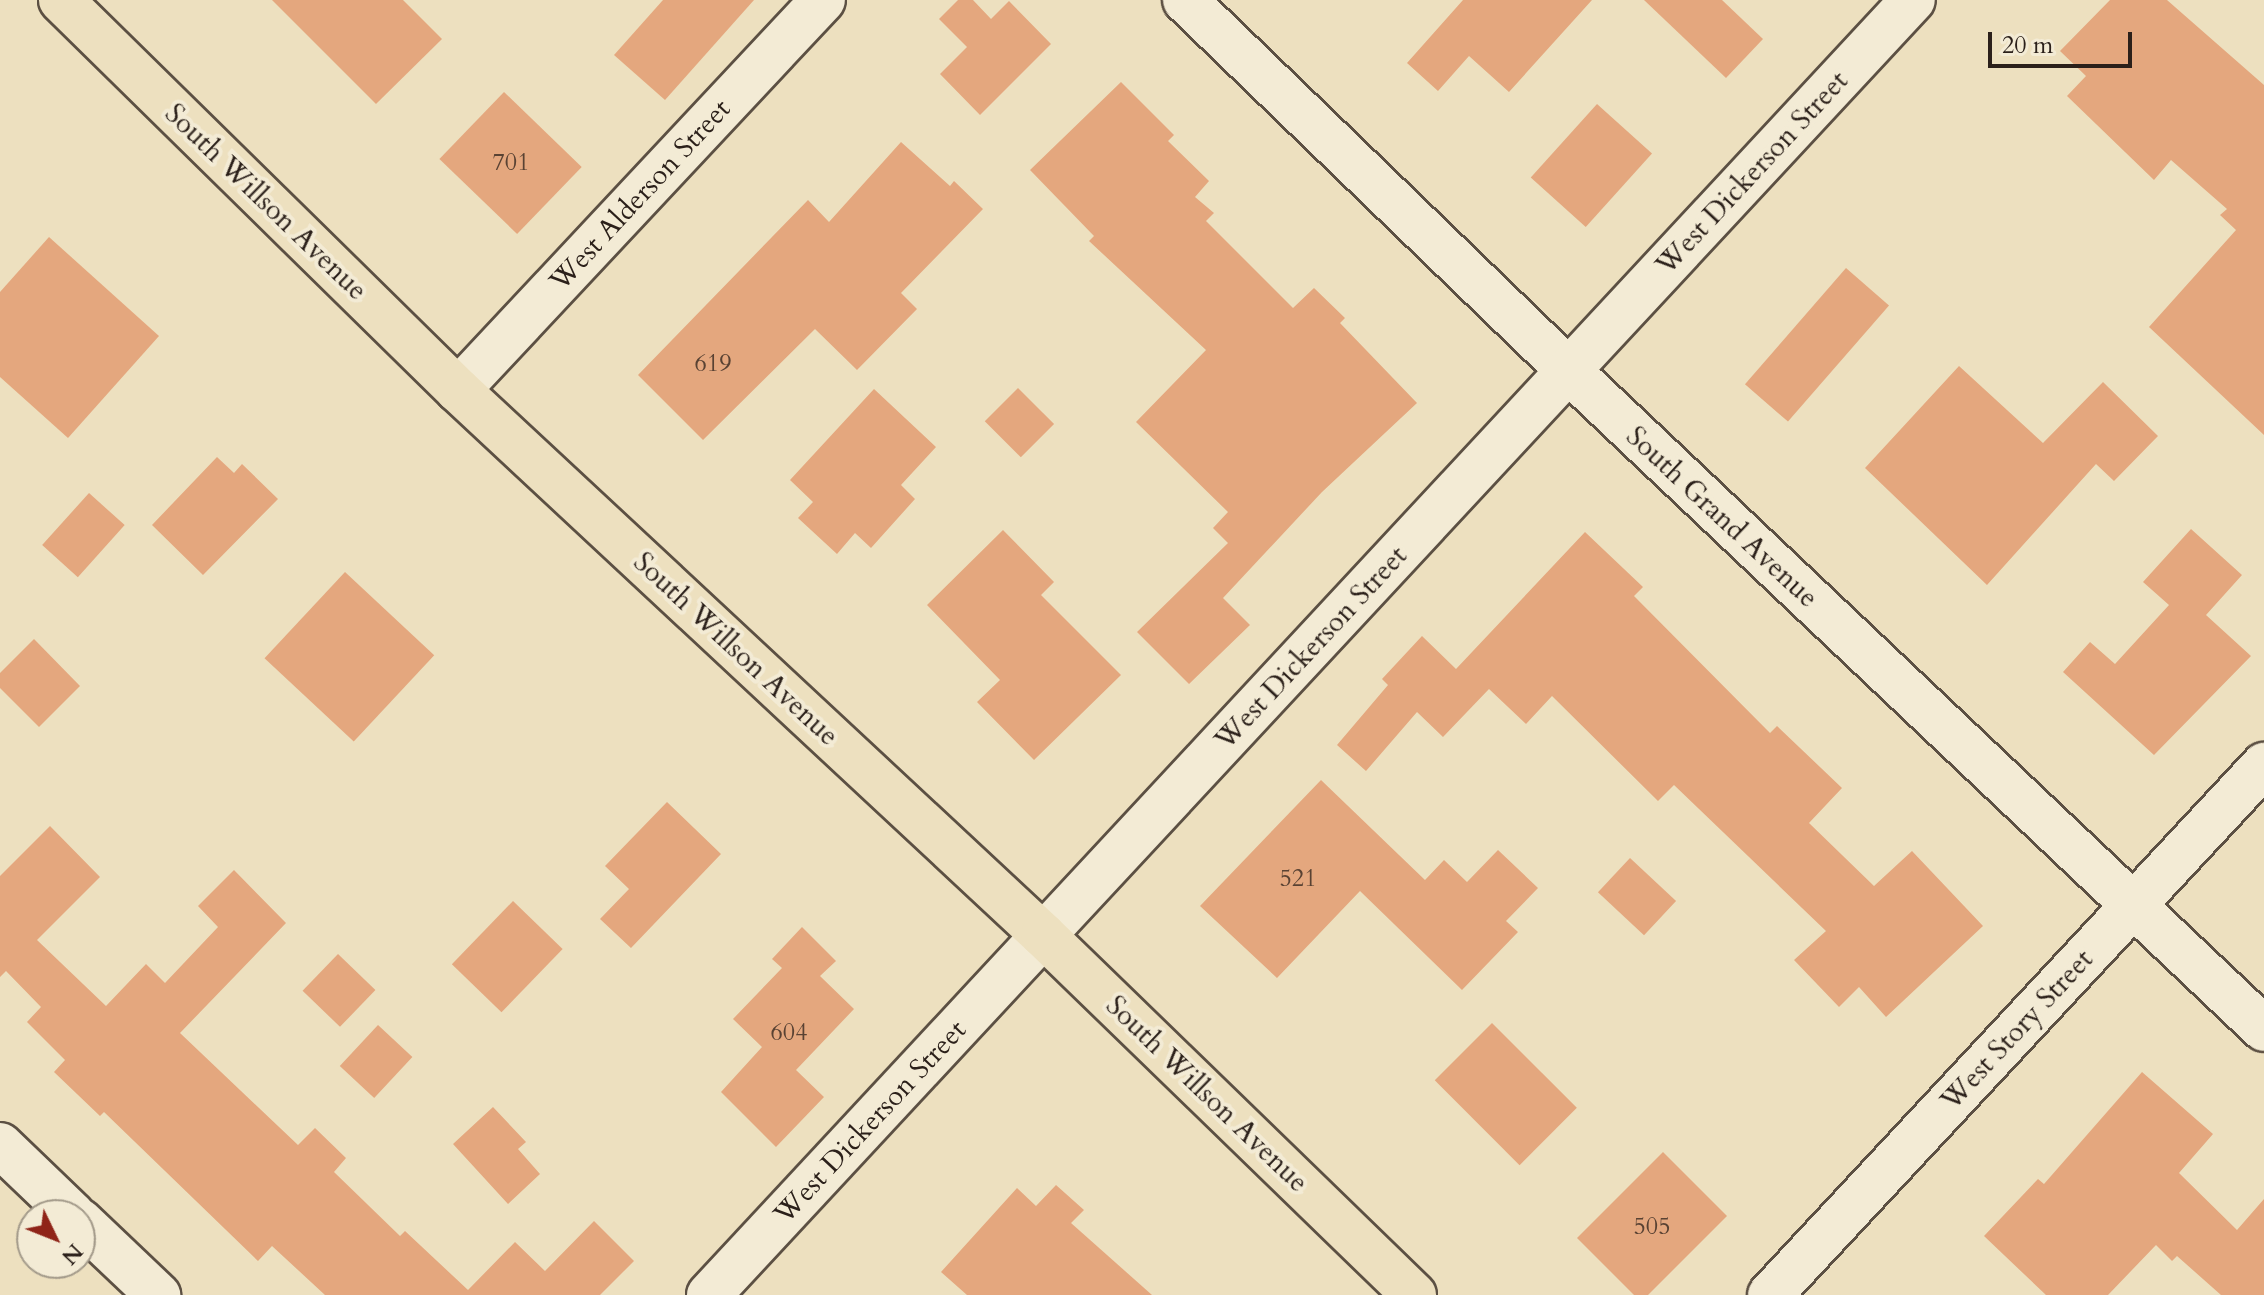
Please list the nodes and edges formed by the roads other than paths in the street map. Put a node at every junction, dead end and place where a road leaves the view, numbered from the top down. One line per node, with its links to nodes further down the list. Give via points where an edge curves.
1 (61, 0): 6 (main road, South Willson Avenue)
2 (823, 0): 6 (street, West Alderson Street)
3 (1185, 0): 5 (street, South Grand Avenue)
4 (1913, 0): 5 (street, West Dickerson Street)
5 (1569, 371): 8 (street, South Grand Avenue); 9 (street, West Dickerson Street)
6 (458, 390): 9 (main road, South Willson Avenue)
7 (2264, 765): 8 (street, West Story Street)
8 (2133, 906): 10 (street, South Grand Avenue); 17 (street, West Story Street)
9 (1043, 935): 15 (street, West Dickerson Street); 16 (main road, South Willson Avenue)
10 (2264, 1029)
11 (0, 1145): 12 (street)
12 (56, 1199)
13 (96, 1236): 14 (street)
14 (158, 1295)
15 (709, 1295)
16 (1414, 1295)
17 (1770, 1295)

